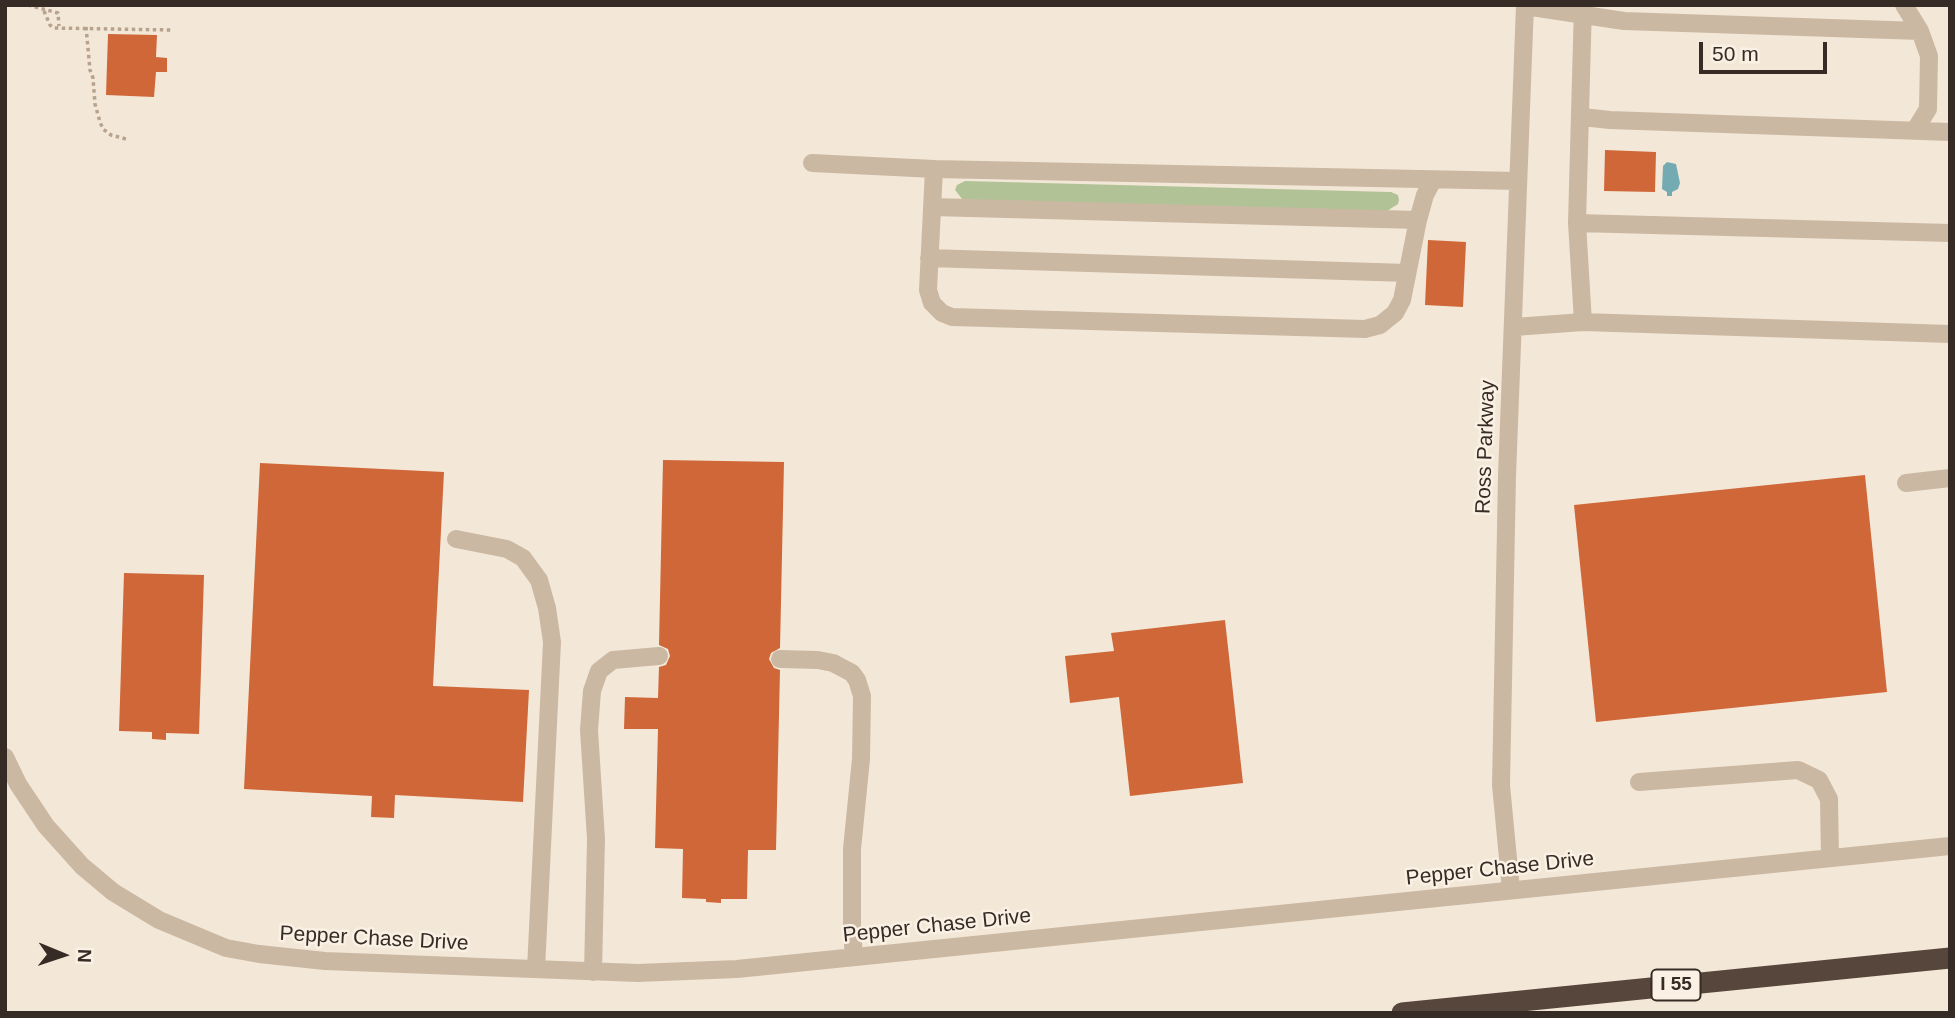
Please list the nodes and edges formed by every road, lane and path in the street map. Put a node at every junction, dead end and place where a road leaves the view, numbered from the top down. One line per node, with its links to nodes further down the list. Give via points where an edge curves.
1 (28, 5): 4 (path)
2 (1904, 5): 9 (street)
3 (1525, 6): 5 (street); 17 (street, Ross Parkway)
4 (46, 9): 6 (path, via 58,13); 6 (path, via 51,27)
5 (1583, 9): 9 (street, via 1624,21); 10 (street)
6 (58, 26): 7 (path)
7 (86, 27): 8 (path); 13 (path, via 100,122 111,135)
8 (171, 30)
9 (1920, 31): 11 (street, via 1929,56 1928,109)
10 (1581, 117): 11 (street); 20 (street)
11 (1915, 130): 12 (street)
12 (1950, 132)
13 (126, 139)
14 (812, 163): 15 (street)
15 (934, 169): 16 (street); 18 (street)
16 (1433, 180): 17 (street); 19 (street)
17 (1518, 181): 25 (street, Ross Parkway)
18 (932, 207): 19 (street); 22 (street)
19 (1418, 220): 23 (street)
20 (1577, 223): 21 (street); 24 (street)
21 (1950, 233)
22 (929, 258): 23 (street); 23 (street, via 932,303 957,318 1365,329 1380,325 1395,313)
23 (1407, 273)
24 (1583, 322): 25 (street); 26 (street)
25 (1514, 327): 36 (street, Ross Parkway, via 1501,785)
26 (1950, 334)
27 (1950, 478): 28 (street)
28 (1906, 484)
29 (456, 539): 39 (street, via 507,549 523,558 539,580 547,608 552,642)
30 (659, 656): 40 (street, via 613,660 598,671 592,691)
31 (780, 659): 37 (street, via 833,663 852,673 862,696 852,849)
32 (5, 757): 39 (street, Pepper Chase Drive, via 33,808 82,866 113,892 199,938 226,948 307,960)
33 (1639, 782): 35 (street, via 1798,770 1819,780 1829,799)
34 (1950, 846): 35 (street, Pepper Chase Drive)
35 (1830, 858): 36 (street, Pepper Chase Drive)
36 (1511, 890): 37 (street, Pepper Chase Drive)
37 (854, 957): 40 (street, Pepper Chase Drive, via 699,972)
38 (1950, 958): 41 (highway, I 55)
39 (536, 969): 40 (street, Pepper Chase Drive)
40 (593, 972)
41 (1402, 1013)

